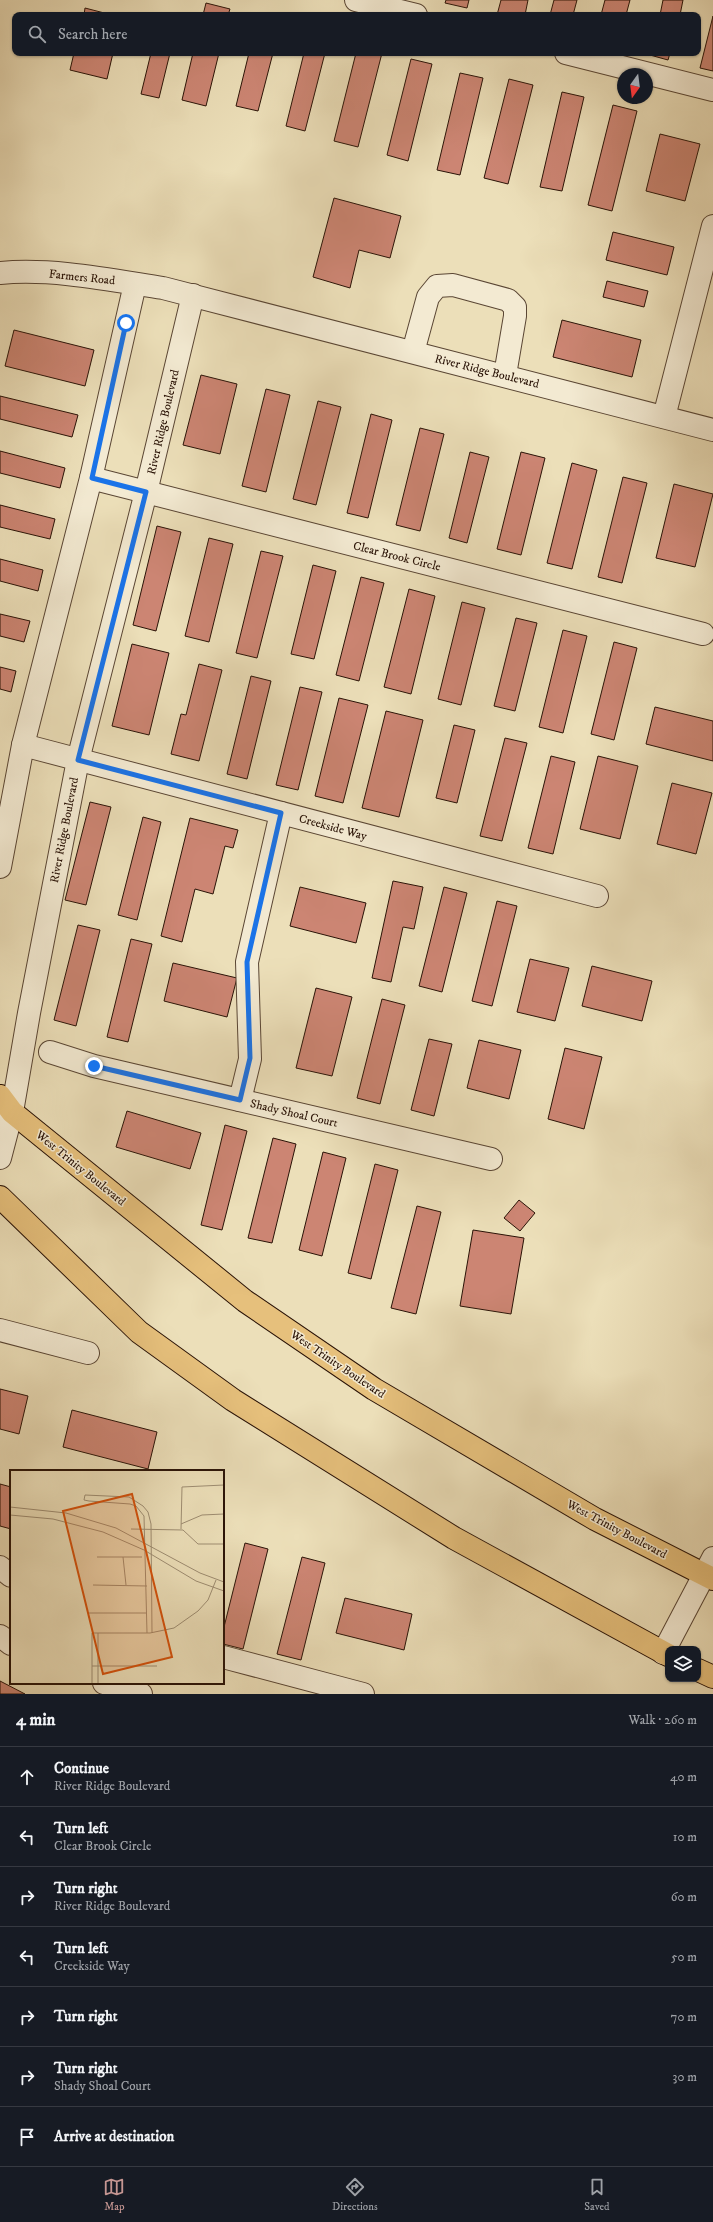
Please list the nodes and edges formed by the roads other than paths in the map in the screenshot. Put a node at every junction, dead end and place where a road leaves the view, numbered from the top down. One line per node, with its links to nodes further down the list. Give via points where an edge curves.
1 (356, 0): 2 (street)
2 (404, 12)
3 (578, 56): 4 (street)
4 (713, 90)
5 (713, 226): 12 (street)
6 (0, 273): 7 (street, Farmers Road, via 16,271 78,276)
7 (134, 284): 8 (street, Farmers Road); 14 (street)
8 (163, 288): 9 (street, River Ridge Boulevard)
9 (193, 295): 10 (street, River Ridge Boulevard); 15 (street, River Ridge Boulevard)
10 (413, 352): 11 (street, River Ridge Boulevard); 11 (street, via 428,297 437,286 453,285 508,300 515,307)
11 (505, 375): 12 (street, River Ridge Boulevard)
12 (664, 417): 13 (street, River Ridge Boulevard)
13 (713, 430)
14 (92, 478): 15 (street, Clear Brook Circle); 17 (street)
15 (146, 492): 16 (street, Clear Brook Circle); 18 (street, River Ridge Boulevard)
16 (703, 634)
17 (23, 745): 18 (street, Creekside Way); 20 (street)
18 (78, 760): 19 (street, Creekside Way); 24 (street, River Ridge Boulevard, via 29,1013)
19 (281, 813): 21 (street, Creekside Way); 23 (street, via 247,962 250,1058)
20 (0, 867)
21 (597, 896)
22 (50, 1052): 23 (street, Shady Shoal Court, via 94,1066)
23 (240, 1100): 26 (street, Shady Shoal Court)
24 (6, 1104): 25 (street, River Ridge Boulevard); 31 (main road, West Trinity Boulevard, via 245,1301 374,1389 595,1519)
25 (0, 1158)
26 (491, 1160)
27 (0, 1197): 36 (main road, via 139,1332 232,1400 454,1538)
28 (0, 1330): 29 (street)
29 (88, 1353)
30 (0, 1567): 32 (street)
31 (710, 1571): 35 (street)
32 (10, 1575)
33 (0, 1636): 34 (street)
34 (10, 1643)
35 (670, 1646)
36 (665, 1653)
37 (224, 1658): 42 (street)
38 (701, 1671): 39 (main road)
39 (713, 1677)
40 (107, 1684): 41 (street)
41 (141, 1694)
42 (363, 1694)

